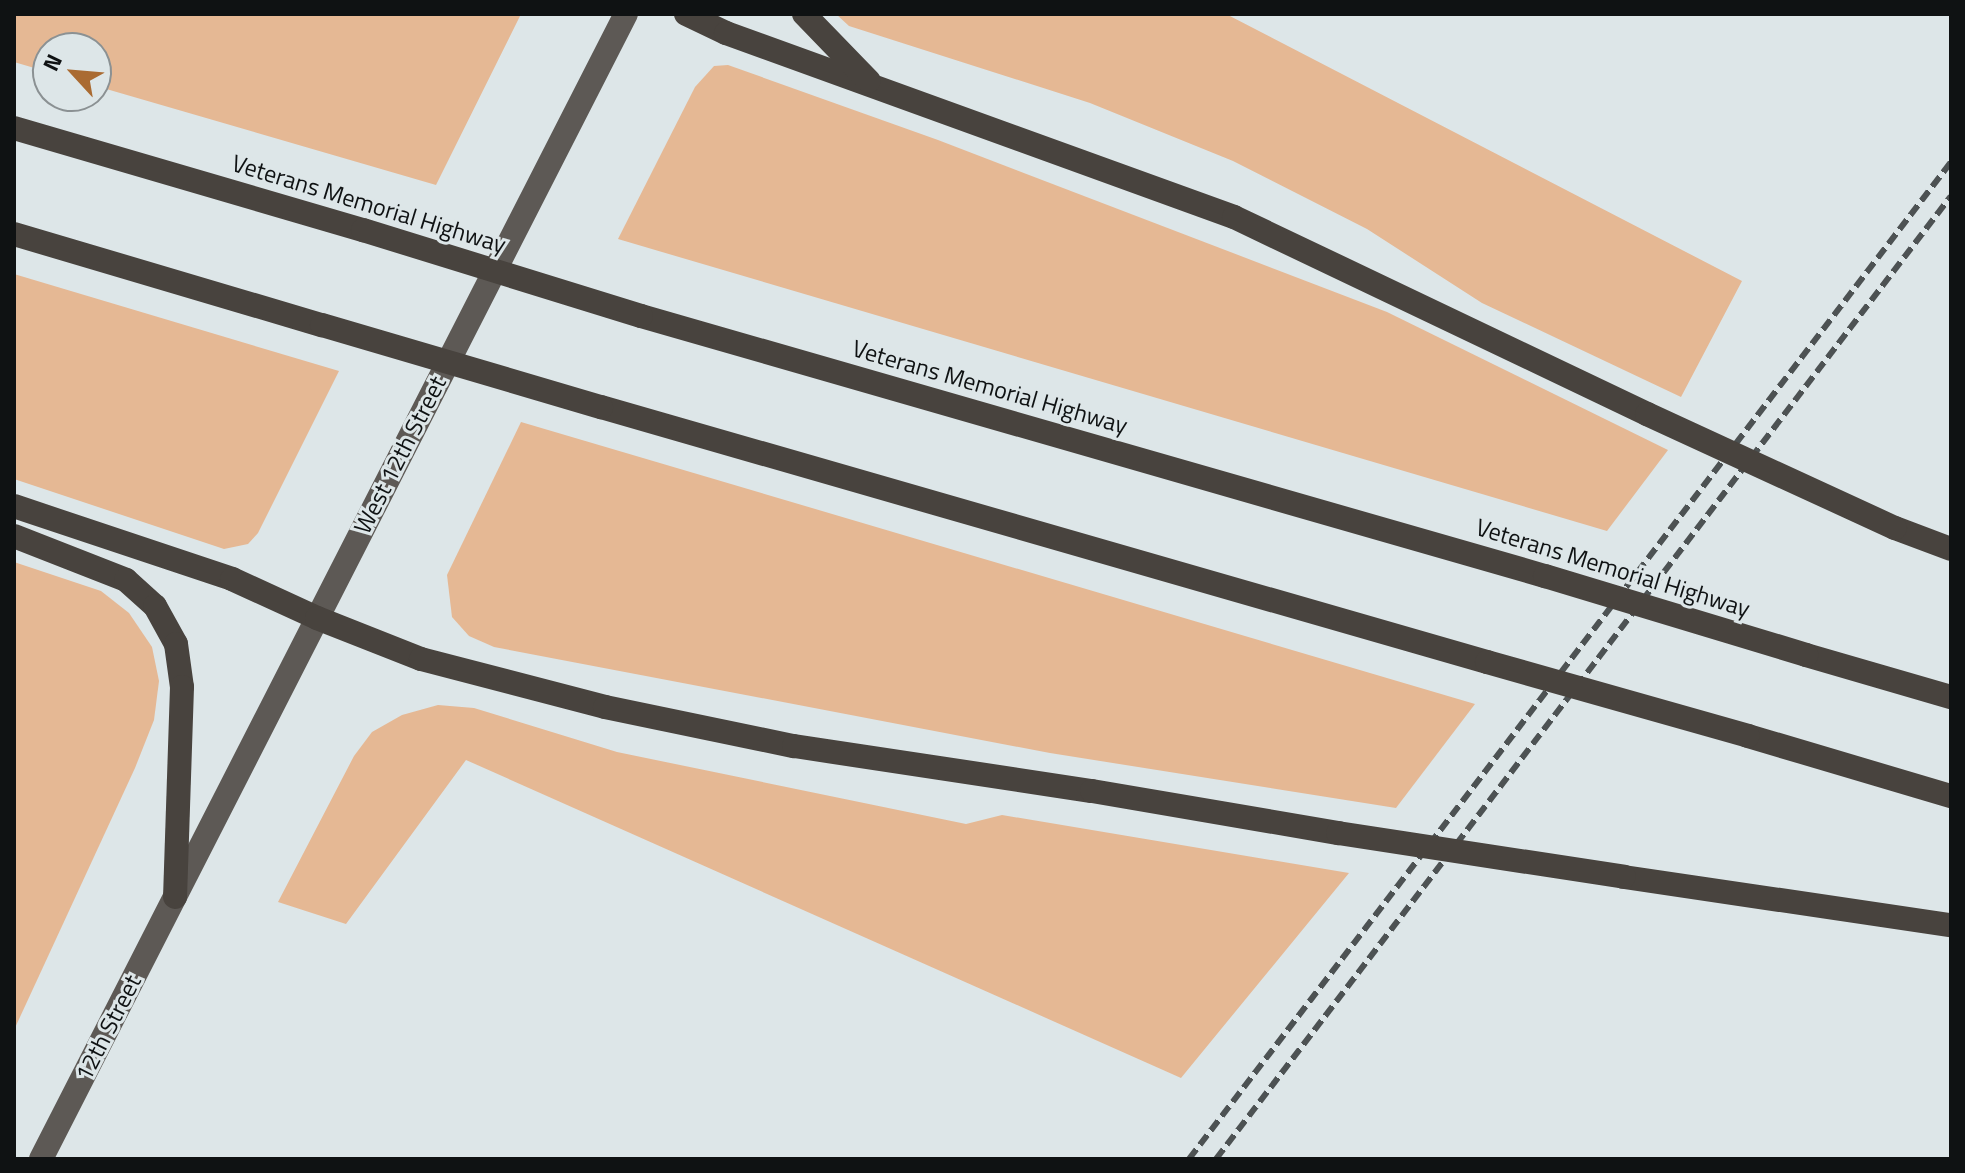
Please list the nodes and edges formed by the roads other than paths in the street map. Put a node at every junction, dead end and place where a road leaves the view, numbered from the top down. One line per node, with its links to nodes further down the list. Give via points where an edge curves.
1 (626, 14): 10 (main road, West 12th Street)
2 (686, 14): 4 (highway)
3 (804, 14): 4 (highway)
4 (873, 86): 9 (highway, bridge, via 1234,217 1647,414)
5 (14, 128): 11 (highway, Veterans Memorial Highway, bridge)
6 (14, 234): 12 (highway, bridge)
7 (14, 506): 10 (highway, via 232,579)
8 (14, 536): 13 (highway, via 126,580 155,606 176,644 182,687)
9 (1951, 549)
10 (317, 618): 13 (main road, West 12th Street); 14 (highway, bridge, via 421,659 605,707 794,746)
11 (1951, 697)
12 (1951, 796)
13 (175, 897): 15 (main road, 12th Street)
14 (1951, 925)
15 (41, 1159)

